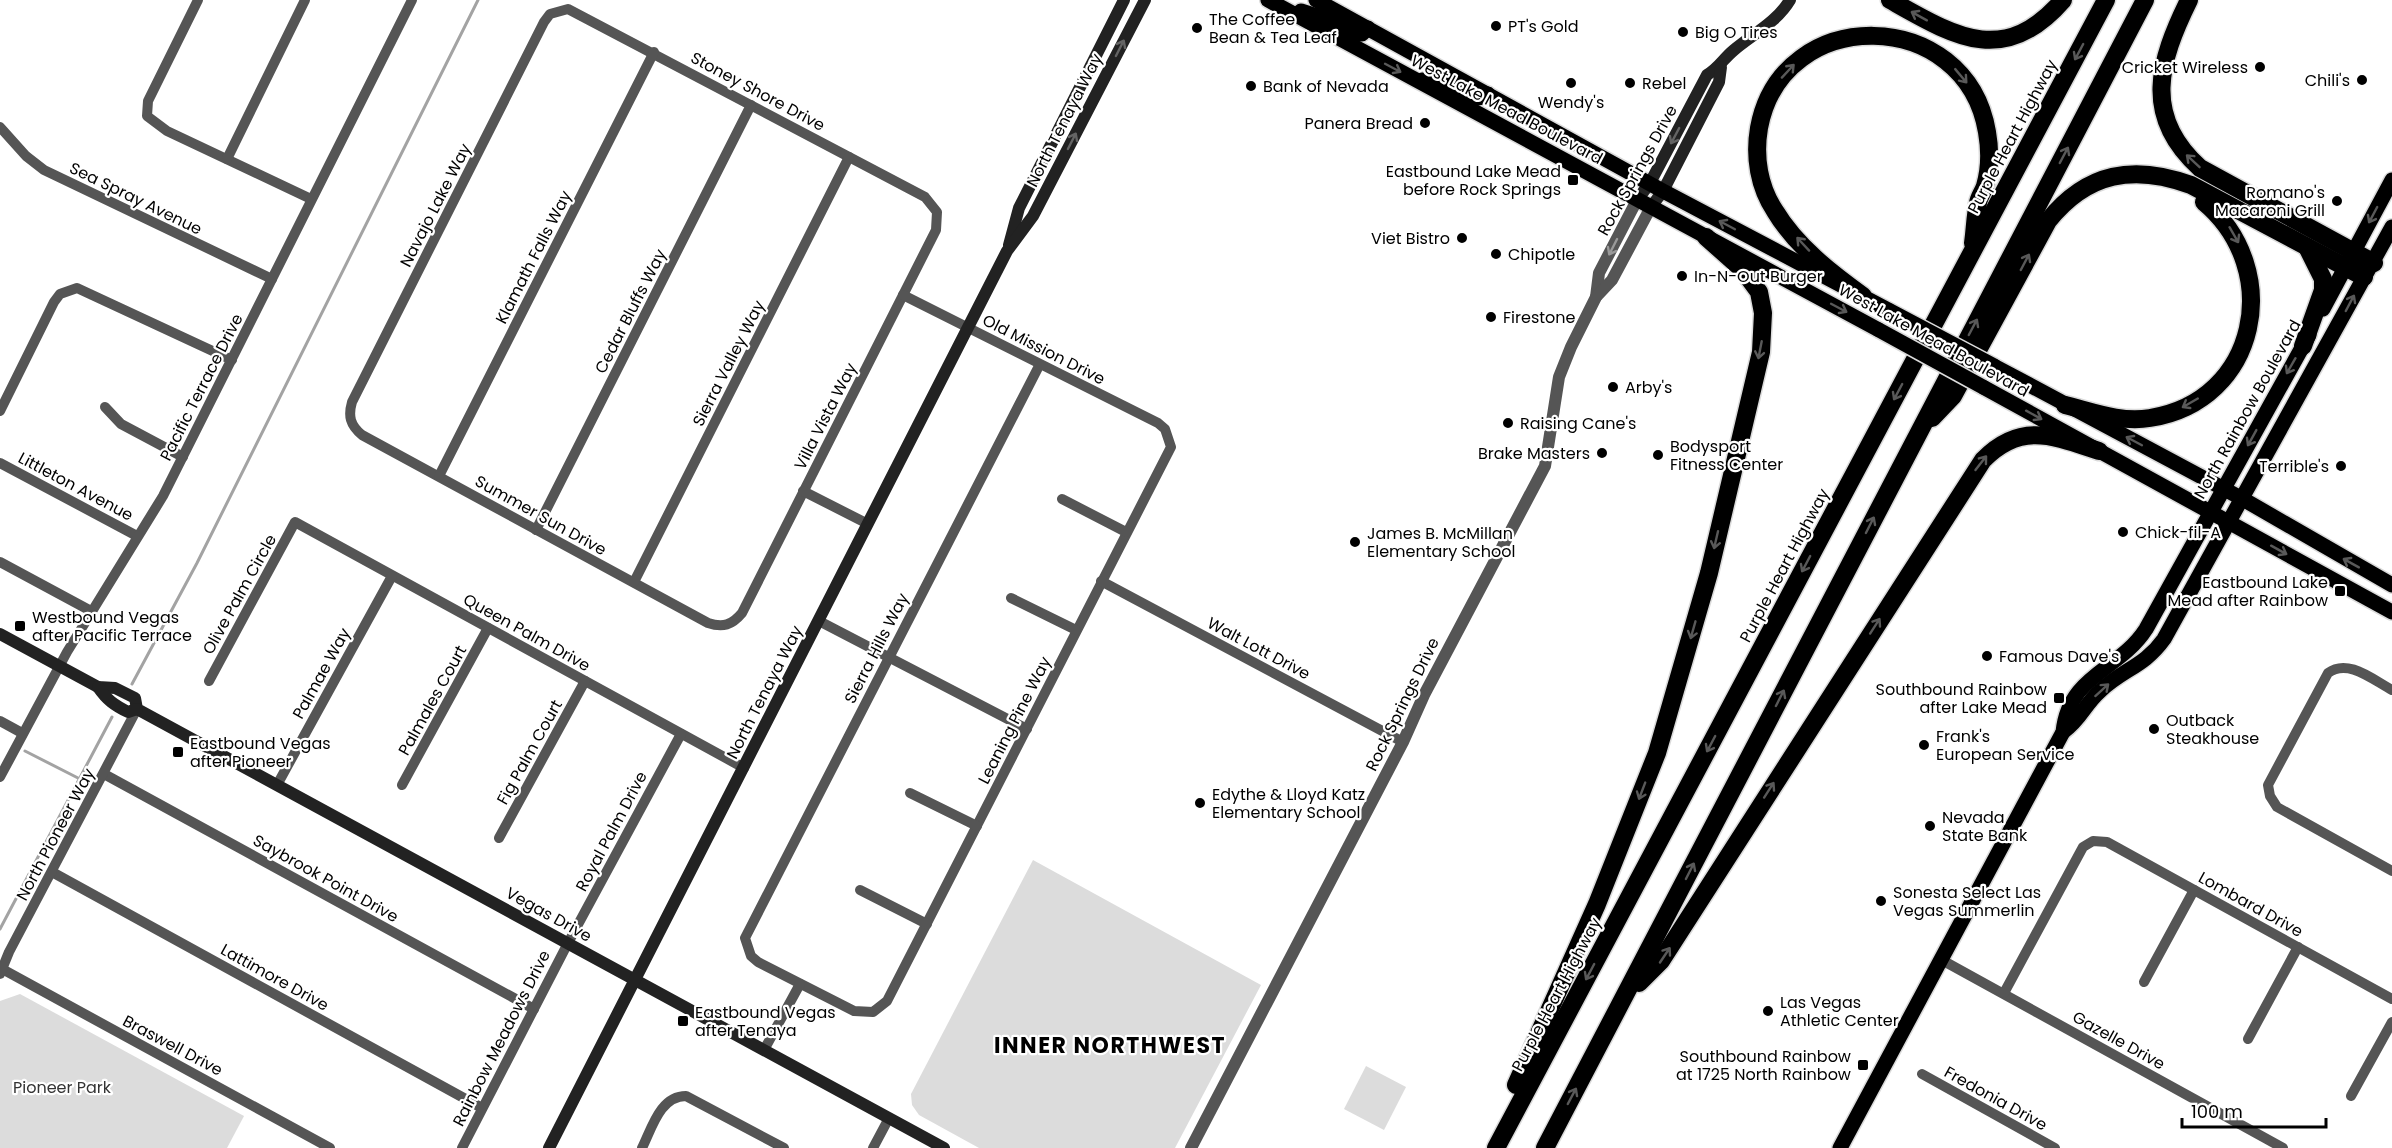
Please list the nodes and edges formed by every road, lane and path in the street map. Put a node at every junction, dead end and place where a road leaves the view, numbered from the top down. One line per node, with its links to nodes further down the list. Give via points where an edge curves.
1 (198, 0): 27 (street, via 148,101 147,116 167,131)
2 (304, 0): 27 (street)
3 (412, 0): 32 (street, Pacific Terrace Drive)
4 (1124, 0): 22 (main road, North Tenaya Way)
5 (1145, 0): 28 (main road, North Tenaya Way, one-way to 5)
6 (1317, 0): 15 (main road, West Lake Mead Boulevard)
7 (1790, 0): 31 (main road, Rock Springs Drive, via 1775,18 1731,52 1721,67 1719,82)
8 (1890, 0): 9 (highway, one-way to 8, via 2032,29 1978,40 1948,31)
9 (2063, 0)
10 (2106, 0): 42 (highway, Purple Heart Highway, one-way to 42)
11 (2145, 0): 58 (highway, one-way to 11)
12 (2189, 0): 43 (highway, one-way to 12, via 2200,168 2175,139 2166,121 2161,75 2166,51)
13 (1270, 1): 15 (main road, via 1357,34); 16 (main road, West Lake Mead Boulevard)
14 (559, 10): 17 (street, Stoney Shore Drive, via 577,12); 56 (street, Navajo Lake Way, via 544,22 352,402)
15 (1368, 28): 18 (main road, West Lake Mead Boulevard)
16 (1356, 49): 18 (main road, via 1373,43 1406,59); 19 (main road, West Lake Mead Boulevard, one-way to 19)
17 (654, 52): 21 (street, Stoney Shore Drive); 62 (street, Klamath Falls Way)
18 (1427, 60): 20 (main road, West Lake Mead Boulevard)
19 (1413, 79): 20 (main road, via 1446,84 1476,99); 23 (main road, West Lake Mead Boulevard)
20 (1488, 94): 25 (main road, West Lake Mead Boulevard)
21 (751, 105): 26 (street, Stoney Shore Drive); 71 (street, Cedar Bluffs Way)
22 (1068, 111): 28 (main road, via 1054,159); 29 (main road, North Tenaya Way)
23 (1479, 115): 25 (main road, via 1490,106 1531,127); 33 (main road, West Lake Mead Boulevard)
24 (0, 127): 45 (street, Sea Spray Avenue, via 44,170)
25 (1562, 135): 31 (main road, West Lake Mead Boulevard)
26 (849, 157): 35 (street, Stoney Shore Drive, via 925,198); 77 (street, Sierra Valley Way)
27 (226, 159): 32 (street)
28 (1058, 169): 37 (main road, North Tenaya Way)
29 (1036, 174): 37 (main road, via 1041,181); 41 (main road, North Tenaya Way, via 1019,208)
30 (2392, 180): 43 (main road, North Rainbow Boulevard, one-way to 43)
31 (1657, 187): 33 (main road, Rock Springs Drive); 34 (main road, Rock Springs Drive); 47 (main road, West Lake Mead Boulevard, one-way to 31)
32 (311, 199): 45 (street, Pacific Terrace Drive)
33 (1637, 200): 34 (main road, West Lake Mead Boulevard); 48 (street, Rock Springs Drive, one-way to 48, via 1599,273)
34 (1651, 207): 39 (main road, West Lake Mead Boulevard); 48 (street, Rock Springs Drive, via 1612,280)
35 (937, 212): 46 (street, Villa Vista Way, via 936,230)
36 (2055, 212): 40 (highway, via 2068,197 2096,182 2123,174 2148,173 2191,185); 53 (highway, one-way to 53, via 2088,192 2118,182 2160,183 2186,192 2204,202 2229,226 2248,269 2252,293 2249,328 2236,359 2215,386 2191,404 2164,415 2129,420); 58 (highway, one-way to 36, via 1953,396 2041,231)
37 (1034, 216): 41 (main road, North Tenaya Way)
38 (2392, 227): 44 (main road, North Rainbow Boulevard)
39 (1706, 237): 59 (main road, West Lake Mead Boulevard, one-way to 59, bridge); 140 (highway, one-way to 140, via 1742,269 1759,292 1764,332 1708,573 1653,763 1553,1005)
40 (2307, 247): 43 (highway); 50 (highway, via 2323,279 2323,290)
41 (1007, 251): 49 (main road, North Tenaya Way)
42 (1972, 256): 47 (highway, one-way to 42, via 1827,270 1781,221 1764,191 1758,169 1758,135 1772,92 1793,66 1832,42 1876,35 1910,41 1940,56 1971,89 1985,120 1989,154 1985,186 1978,201); 141 (highway, Purple Heart Highway, one-way to 141)
43 (2350, 258): 44 (highway); 50 (main road, North Rainbow Boulevard)
44 (2369, 270): 65 (main road, North Rainbow Boulevard, one-way to 44)
45 (272, 279): 51 (street, Pacific Terrace Drive)
46 (903, 295): 49 (street, Old Mission Drive); 64 (street, Villa Vista Way)
47 (1863, 296): 53 (main road, West Lake Mead Boulevard, bridge)
48 (1596, 297): 100 (street, Rock Springs Drive, via 1562,366 1545,466)
49 (968, 327): 52 (street, Old Mission Drive); 70 (main road, North Tenaya Way)
50 (2303, 346): 63 (main road, North Rainbow Boulevard, one-way to 63)
51 (232, 360): 55 (street, via 77,288 54,302); 60 (street, Pacific Terrace Drive)
52 (1040, 364): 57 (street, Old Mission Drive, via 1158,423); 89 (street, Sierra Hills Way)
53 (2065, 405): 63 (main road, West Lake Mead Boulevard, one-way to 53)
54 (105, 407): 60 (street, via 121,424)
55 (0, 411)
56 (350, 419): 62 (street, Summer Sun Drive, via 362,435)
57 (1168, 435): 72 (street, Leaning Pine Way, via 1168,457)
58 (1916, 435): 122 (highway, one-way to 58)
59 (2099, 451): 67 (main road, West Lake Mead Boulevard); 122 (highway, one-way to 59, via 1661,961 1983,460 2003,443 2025,435 2049,435)
60 (183, 457): 73 (street, Pacific Terrace Drive)
61 (0, 463): 73 (street, Littleton Avenue)
62 (439, 476): 71 (street, Summer Sun Drive)
63 (2223, 489): 65 (main road, West Lake Mead Boulevard); 67 (main road, North Rainbow Boulevard)
64 (803, 491): 70 (street); 85 (street, Villa Vista Way, via 742,613)
65 (2241, 498): 68 (main road, North Rainbow Boulevard); 79 (main road, West Lake Mead Boulevard, one-way to 65)
66 (1062, 499): 72 (street)
67 (2210, 511): 68 (main road, West Lake Mead Boulevard); 97 (main road, North Rainbow Boulevard, via 2146,629 2128,651 2083,686 2065,713)
68 (2229, 520): 78 (main road, West Lake Mead Boulevard, one-way to 78); 97 (main road, North Rainbow Boulevard, one-way to 68, via 2078,721 2099,692 2157,649)
69 (295, 522): 75 (street, Queen Palm Drive); 91 (street, Olive Palm Circle)
70 (868, 524): 84 (main road, North Tenaya Way)
71 (536, 530): 77 (street, Summer Sun Drive)
72 (1126, 532): 76 (street, Leaning Pine Way)
73 (137, 536): 82 (street, Pacific Terrace Drive)
74 (0, 562): 82 (street)
75 (392, 576): 86 (street, Queen Palm Drive); 104 (street, Palmae Way)
76 (1101, 581): 87 (street, Leaning Pine Way); 100 (street, Walt Lott Drive)
77 (634, 582): 85 (street, Summer Sun Drive, via 708,623)
78 (2341, 584): 81 (main road); 83 (main road, West Lake Mead Boulevard)
79 (2392, 585)
80 (1011, 598): 87 (street)
81 (2392, 603)
82 (92, 611): 90 (street, Pacific Terrace Drive)
83 (2392, 612)
84 (819, 621): 89 (street); 101 (main road, North Tenaya Way)
85 (726, 626)
86 (488, 628): 92 (street, Queen Palm Drive); 105 (street, Palmales Court)
87 (1076, 630): 96 (street, Leaning Pine Way)
88 (0, 634): 90 (main road, Vegas Drive)
89 (888, 658): 96 (street); 120 (street, Sierra Hills Way, via 748,929 746,948 758,962)
90 (59, 666): 94 (main road, Vegas Drive, via 98,687 116,688 135,698); 98 (street, Pacific Terrace Drive)
91 (209, 681)
92 (585, 681): 99 (street, Queen Palm Drive); 108 (street, Fig Palm Court)
93 (2392, 690): 109 (street, via 2351,668 2336,666 2328,673 2268,785 2277,807)
94 (137, 709): 102 (street, North Pioneer Way); 104 (main road, Vegas Drive)
95 (0, 722): 98 (street)
96 (1027, 729): 107 (street, Leaning Pine Way)
97 (2063, 732): 116 (main road, North Rainbow Boulevard)
98 (22, 733): 103 (street, Pacific Terrace Drive)
99 (681, 734): 101 (street, Queen Palm Drive); 114 (street, Royal Palm Drive)
100 (1403, 742): 139 (street, Rock Springs Drive)
101 (744, 768): 118 (main road, North Tenaya Way)
102 (104, 774): 110 (street, North Pioneer Way); 124 (street, Saybrook Point Drive)
103 (0, 777)
104 (277, 785): 114 (main road, Vegas Drive)
105 (402, 785)
106 (910, 793): 107 (street)
107 (977, 826): 113 (street, Leaning Pine Way)
108 (499, 838)
109 (2392, 871)
110 (52, 872): 117 (street, North Pioneer Way); 130 (street, Lattimore Drive)
111 (2194, 890): 115 (street, Lombard Drive); 119 (street); 121 (street, Lombard Drive, via 2107,842 2093,841 2083,847)
112 (860, 891): 113 (street)
113 (927, 924): 120 (street, Leaning Pine Way, via 887,1001 873,1012 855,1011)
114 (568, 943): 118 (main road, Vegas Drive); 124 (street, Rainbow Meadows Drive)
115 (2298, 947): 123 (street, Lombard Drive); 126 (street)
116 (1940, 960): 121 (street, Gazelle Drive); 143 (main road, North Rainbow Boulevard)
117 (1, 972): 132 (street, Braswell Drive)
118 (635, 980): 127 (main road, Vegas Drive); 134 (main road, North Tenaya Way)
119 (2144, 982)
120 (800, 984): 127 (street)
121 (2004, 993): 145 (street, Gazelle Drive)
122 (1625, 997): 142 (highway, one-way to 122)
123 (2392, 999)
124 (534, 1009): 130 (street, Rainbow Meadows Drive)
125 (2392, 1022): 129 (street)
126 (2248, 1039)
127 (764, 1050): 131 (main road, Vegas Drive)
128 (1922, 1074): 144 (street, Fredonia Drive)
129 (2351, 1096)
130 (482, 1108): 133 (street, Rainbow Meadows Drive)
131 (889, 1118): 137 (street); 138 (main road, Vegas Drive)
132 (330, 1148)
133 (462, 1148)
134 (549, 1148)
135 (642, 1148): 136 (street, via 667,1101 675,1096 686,1096)
136 (784, 1148)
137 (873, 1148)
138 (944, 1148)
139 (1191, 1148)
140 (1483, 1148)
141 (1496, 1148)
142 (1545, 1148)
143 (1840, 1148)
144 (2055, 1148)
145 (2283, 1148)

